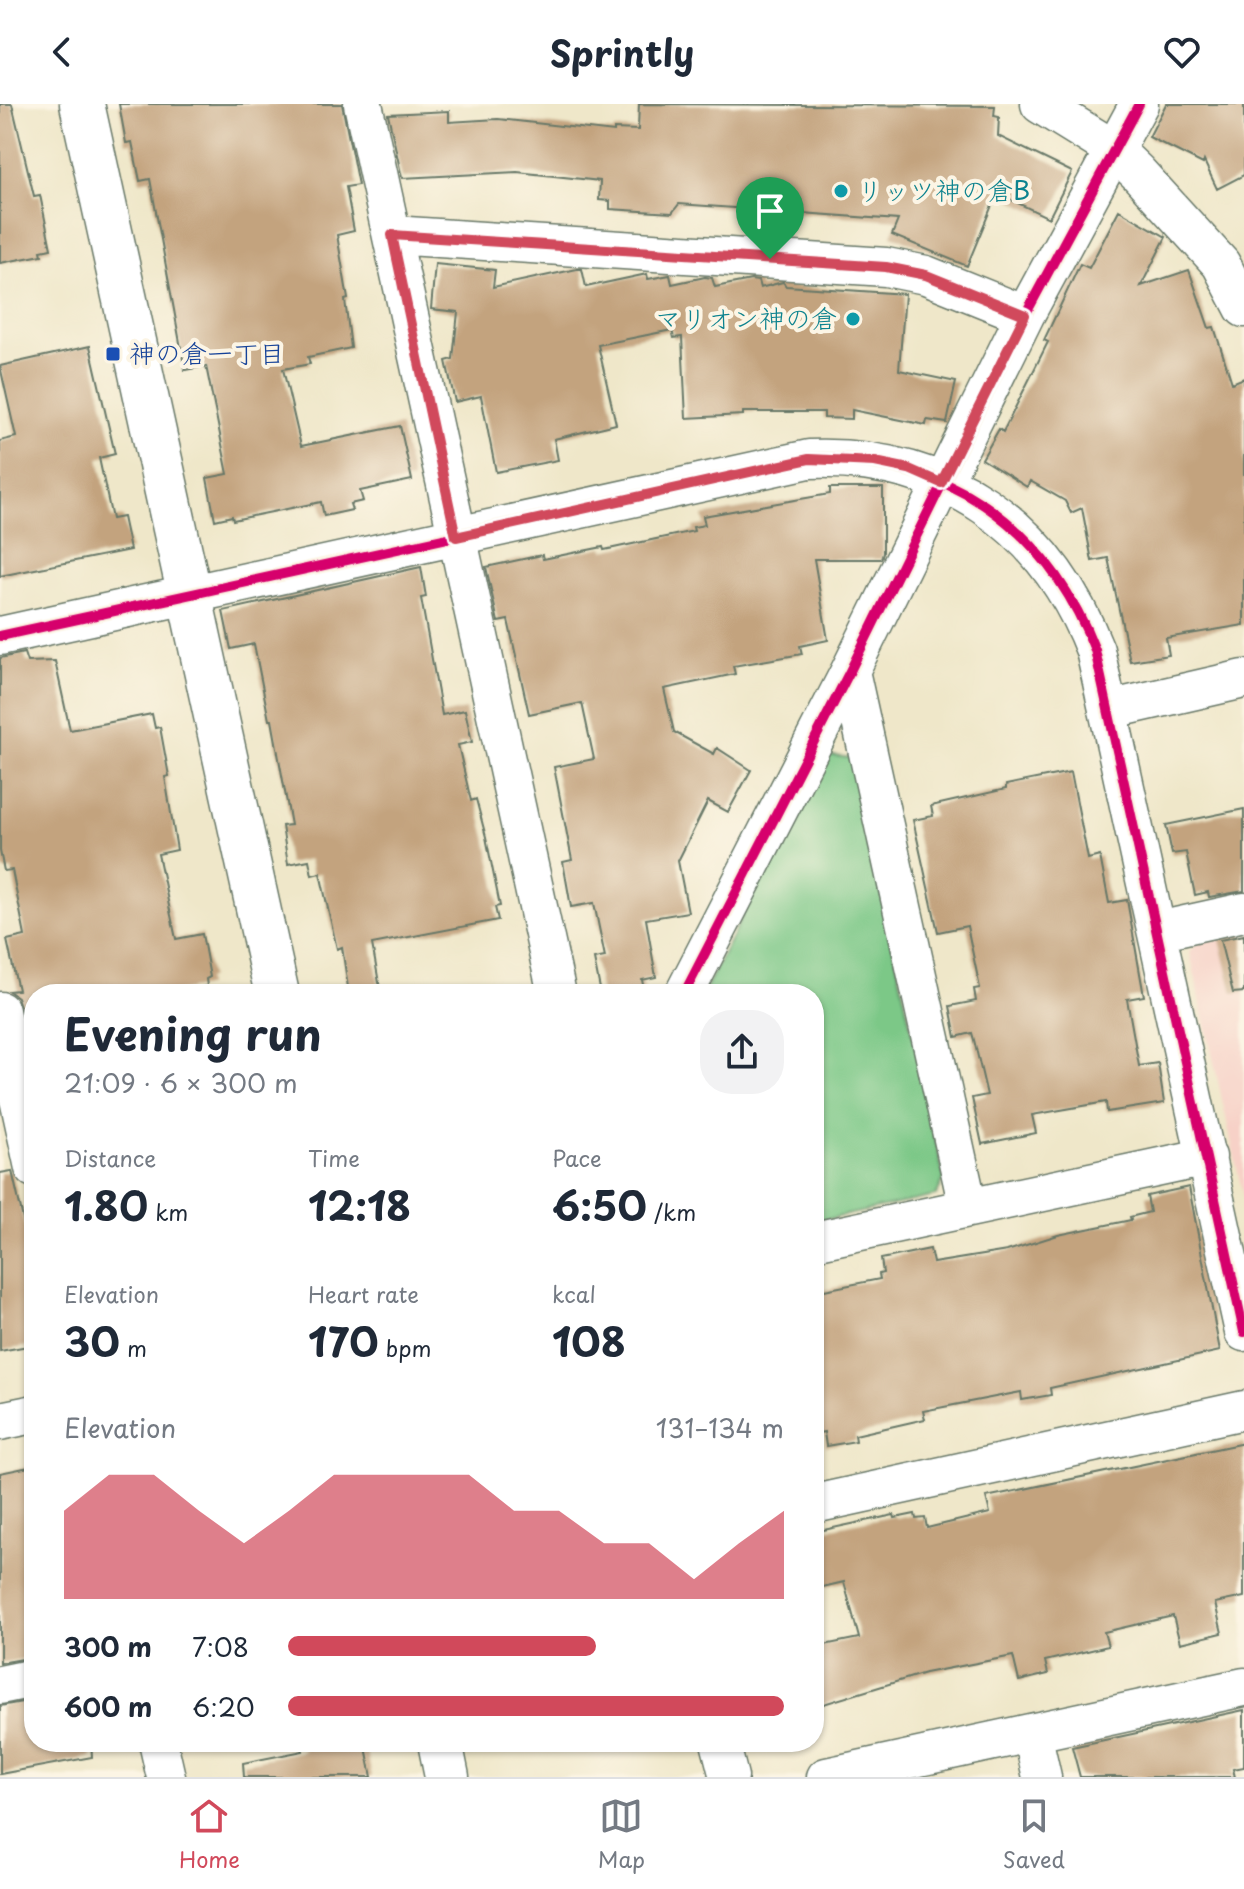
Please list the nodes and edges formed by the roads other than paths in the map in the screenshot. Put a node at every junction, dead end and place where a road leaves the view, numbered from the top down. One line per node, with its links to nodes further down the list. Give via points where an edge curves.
1 (82, 104): 11 (street)
2 (363, 104): 6 (street)
3 (1040, 104): 5 (street)
4 (1139, 104): 5 (street)
5 (1113, 149): 7 (street, via 1221,264); 8 (street)
6 (392, 235): 8 (street, via 886,267 926,275); 10 (street)
7 (1244, 308)
8 (1025, 315): 9 (street)
9 (941, 483): 10 (street, via 875,462 809,459); 13 (street); 15 (street, via 1011,523 1046,560 1083,620)
10 (456, 537): 11 (street); 19 (street)
11 (190, 594): 12 (street); 18 (street)
12 (0, 636)
13 (850, 671): 20 (street); 24 (street)
14 (1244, 679): 15 (street)
15 (1108, 710): 17 (street)
16 (1244, 912): 17 (street)
17 (1158, 931): 22 (street)
18 (275, 984)
19 (555, 984)
20 (689, 984)
21 (0, 1011): 23 (street)
22 (1207, 1157): 24 (street); 26 (street)
23 (22, 1160)
24 (968, 1207): 25 (street)
25 (824, 1239)
26 (1244, 1332)
27 (1244, 1410): 30 (street)
28 (24, 1416): 29 (street)
29 (0, 1421)
30 (824, 1502)
31 (24, 1680): 32 (street)
32 (0, 1685)
33 (1244, 1687): 34 (street)
34 (1032, 1733): 41 (street); 42 (street)
35 (160, 1752): 38 (street)
36 (442, 1752): 39 (street)
37 (723, 1752): 40 (street)
38 (166, 1777)
39 (447, 1777)
40 (729, 1777)
41 (826, 1777)
42 (1042, 1777)

